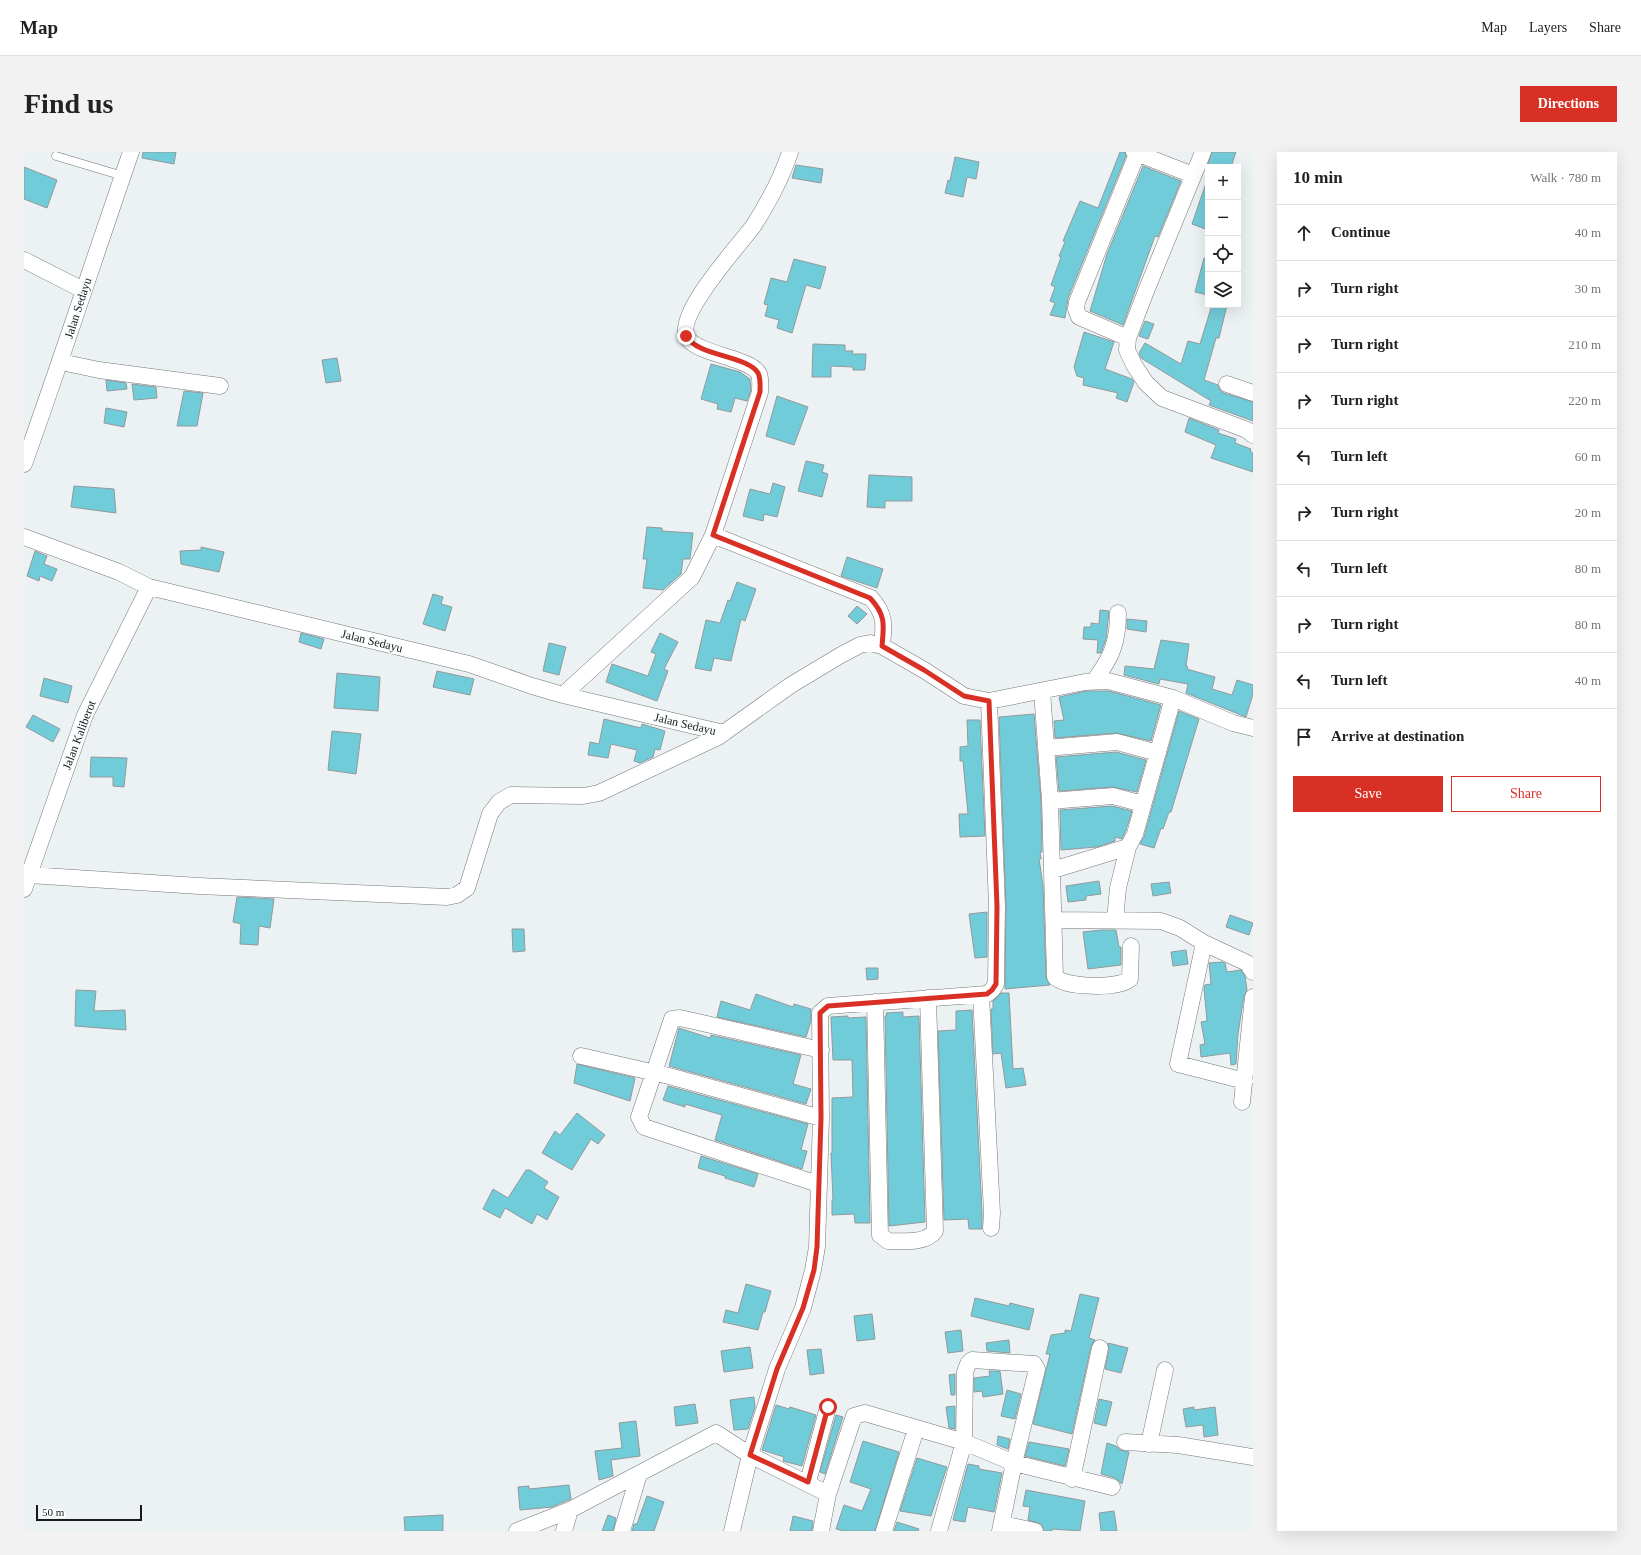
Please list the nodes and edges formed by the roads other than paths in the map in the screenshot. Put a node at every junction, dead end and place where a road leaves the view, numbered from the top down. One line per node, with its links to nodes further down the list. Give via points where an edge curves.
1 (131, 152): 7 (street, Jalan Sedayu)
2 (790, 152): 17 (street, via 753,226 695,301 687,322 686,336 689,340 716,354 754,367 760,376 760,392)
3 (1203, 152): 6 (street)
4 (1135, 153): 6 (street); 10 (street, via 1076,309 1079,317)
5 (56, 156): 7 (lane)
6 (1193, 175): 10 (street)
7 (123, 176): 9 (street, Jalan Sedayu)
8 (24, 260): 9 (street)
9 (83, 290): 11 (street, Jalan Sedayu)
10 (1128, 338): 15 (street, via 1128,354 1134,365 1146,383 1162,398 1247,430)
11 (61, 362): 13 (street, via 99,370); 16 (street, Jalan Sedayu)
12 (1227, 384): 14 (street)
13 (220, 386)
14 (1253, 394)
15 (1253, 435)
16 (24, 464)
17 (713, 535): 21 (street, via 870,598 879,607 884,621); 24 (street, via 692,577)
18 (24, 537): 19 (street, Jalan Sedayu, via 119,572)
19 (149, 587): 24 (street, Jalan Sedayu, via 469,664); 35 (street, Jalan Kaliberot, via 85,716)
20 (1118, 613): 22 (street, via 1114,651)
21 (882, 646): 26 (street, via 964,696); 28 (street, via 870,643 841,654)
22 (1094, 681): 23 (street); 25 (street, via 1108,681)
23 (1042, 691): 26 (street); 29 (street)
24 (563, 695): 28 (street, Jalan Sedayu)
25 (1173, 698): 27 (street, via 1233,723); 30 (street)
26 (989, 701): 41 (street, via 997,906 996,984 987,994)
27 (1253, 728)
28 (724, 733): 35 (street, via 591,796 511,795 499,802 490,814 467,888 457,895 447,897 198,886)
29 (1046, 748): 30 (street, via 1117,742); 31 (street)
30 (1158, 753): 32 (street)
31 (1050, 801): 32 (street, via 1113,796); 34 (street)
32 (1143, 804): 33 (street, via 1135,834)
33 (1128, 848): 34 (street); 37 (street, via 1118,888)
34 (1053, 870): 36 (street)
35 (27, 882)
36 (1054, 920): 37 (street); 39 (street, via 1055,975 1064,984 1110,985 1129,980)
37 (1115, 920): 38 (street, via 1161,921 1180,928)
38 (1204, 942): 40 (street, via 1247,963); 48 (street, via 1178,1064)
39 (1131, 946)
40 (1253, 972)
41 (981, 995): 43 (street); 52 (street)
42 (1253, 997): 48 (street)
43 (928, 998): 44 (street); 44 (street, via 935,1230 927,1238 897,1241 888,1241 880,1235)
44 (875, 1002): 45 (street, via 823,1008 820,1013)
45 (821, 1050): 47 (street, via 680,1018 672,1020 668,1027); 50 (street)
46 (581, 1056): 47 (street)
47 (653, 1072): 50 (street); 51 (street, via 639,1117 644,1127)
48 (1245, 1081): 49 (street)
49 (1242, 1102)
50 (821, 1118): 51 (street)
51 (818, 1184): 60 (street, via 814,1270 803,1308 777,1369)
52 (991, 1228)
53 (1100, 1348): 64 (street)
54 (1165, 1370): 59 (street)
55 (828, 1407): 65 (street)
56 (916, 1429): 57 (street); 67 (street, via 865,1413 854,1416); 75 (street)
57 (964, 1442): 62 (street); 62 (street, via 965,1372 968,1364 972,1360 1034,1364 1038,1374); 76 (street)
58 (1125, 1442): 59 (street)
59 (1149, 1444): 61 (street, via 1178,1445)
60 (750, 1455): 63 (street, via 716,1433); 65 (street); 73 (street)
61 (1253, 1457)
62 (1014, 1463): 64 (street); 69 (street)
63 (638, 1474): 68 (street); 72 (street)
64 (1072, 1479): 66 (street)
65 (808, 1482): 67 (street)
66 (1112, 1487)
67 (828, 1494): 74 (street)
68 (570, 1510): 70 (street); 71 (street)
69 (1001, 1528): 77 (street)
70 (517, 1531)
71 (564, 1531)
72 (622, 1531)
73 (732, 1531)
74 (821, 1531)
75 (884, 1531)
76 (939, 1531)
77 (1035, 1531)

